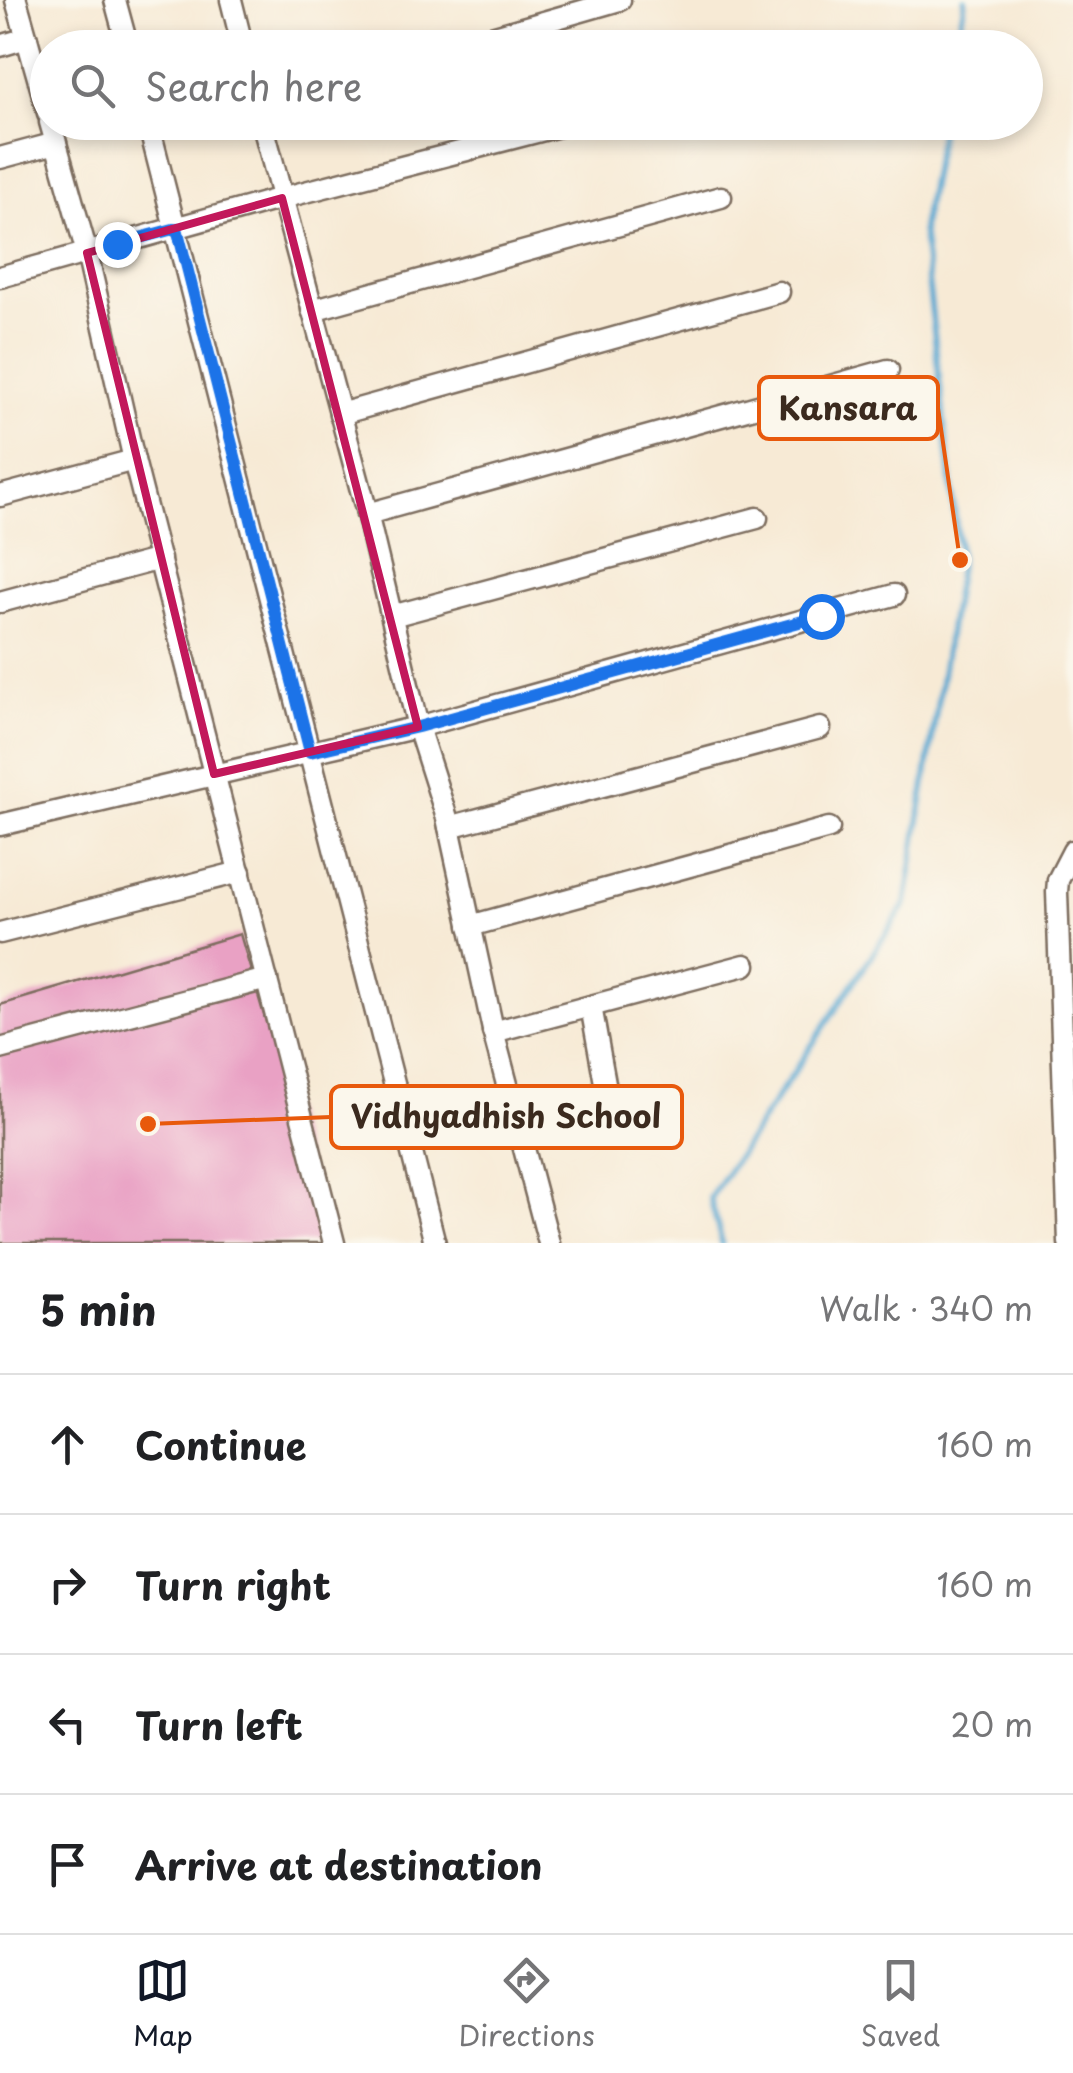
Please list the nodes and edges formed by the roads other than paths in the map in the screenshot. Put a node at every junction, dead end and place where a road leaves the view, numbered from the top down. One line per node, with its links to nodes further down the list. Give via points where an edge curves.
1 (16, 0): 8 (street)
2 (115, 0): 5 (street)
3 (231, 0): 6 (street)
4 (620, 0): 7 (street)
5 (123, 30)
6 (238, 30)
7 (515, 30)
8 (27, 38): 9 (street); 10 (street)
9 (0, 46)
10 (30, 49)
11 (38, 140): 16 (street)
12 (55, 140): 20 (street)
13 (153, 140): 19 (street)
14 (267, 140): 18 (street)
15 (506, 140): 18 (street)
16 (0, 158)
17 (722, 197): 23 (street)
18 (282, 198): 19 (street); 23 (street)
19 (177, 228): 20 (street); 36 (street)
20 (87, 253): 21 (street); 26 (street)
21 (0, 277)
22 (779, 292): 25 (street)
23 (312, 310): 25 (street)
24 (888, 370): 28 (street)
25 (340, 414): 28 (street)
26 (134, 460): 27 (street); 30 (street)
27 (0, 496)
28 (367, 514): 33 (street)
29 (757, 518): 33 (street)
30 (160, 559): 32 (street); 37 (street)
31 (894, 595): 34 (street)
32 (0, 602)
33 (392, 616): 34 (street)
34 (418, 727): 36 (street); 39 (street)
35 (820, 728): 39 (street)
36 (310, 752): 37 (street); 52 (street)
37 (214, 774): 38 (street); 42 (street)
38 (0, 825)
39 (448, 827): 43 (street)
40 (829, 828): 43 (street)
41 (1073, 850): 54 (street, via 1057,892)
42 (240, 872): 44 (street); 46 (street)
43 (470, 926): 48 (street)
44 (0, 932)
45 (744, 965): 47 (street)
46 (268, 980): 49 (street); 51 (street)
47 (591, 1006): 48 (street); 50 (street, via 609,1106 596,1115)
48 (493, 1032): 50 (street)
49 (0, 1049)
50 (519, 1130): 53 (street)
51 (334, 1243)
52 (435, 1243)
53 (549, 1243)
54 (1068, 1243)

